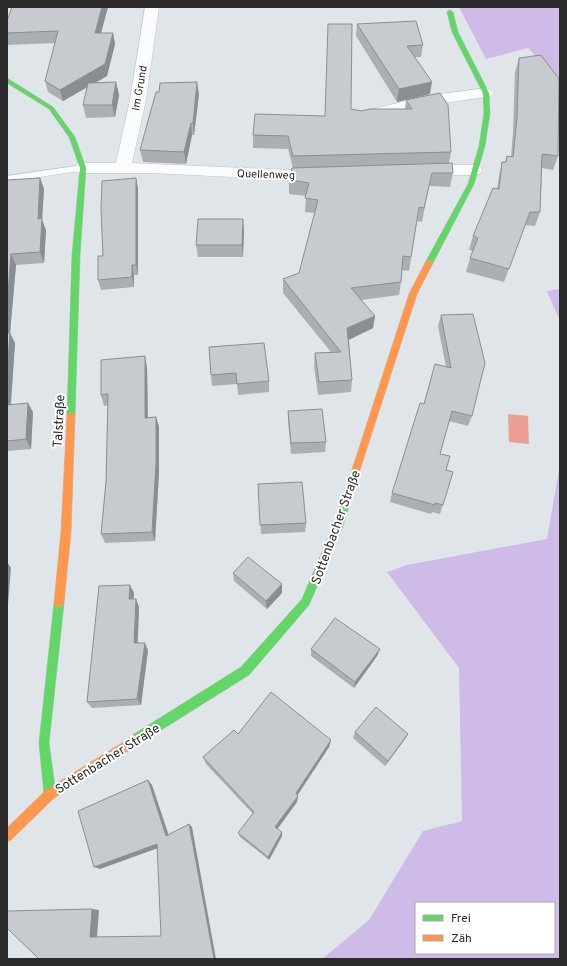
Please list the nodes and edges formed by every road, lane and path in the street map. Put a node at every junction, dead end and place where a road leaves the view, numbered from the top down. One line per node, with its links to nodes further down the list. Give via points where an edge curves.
1 (152, 7): 7 (street, Im Grund, via 138,100)
2 (450, 12): 4 (street, Sottenbacher Straße, via 455,32)
3 (7, 80): 6 (street, Talstraße, via 51,108 72,137)
4 (486, 93): 5 (street, via 426,102); 8 (street, Sottenbacher Straße, via 487,112 482,146)
5 (359, 117)
6 (83, 168): 7 (street, Quellenweg); 11 (lane); 12 (street, Talstraße, via 76,255 66,532 44,743)
7 (122, 168): 10 (street, Quellenweg, via 292,175)
8 (474, 170): 9 (street); 12 (street, Sottenbacher Straße, via 470,184 413,294 338,526 306,602 245,671)
9 (410, 171)
10 (339, 174)
11 (7, 179)
12 (50, 794): 13 (street, Sottenbacher Straße)
13 (7, 836)

